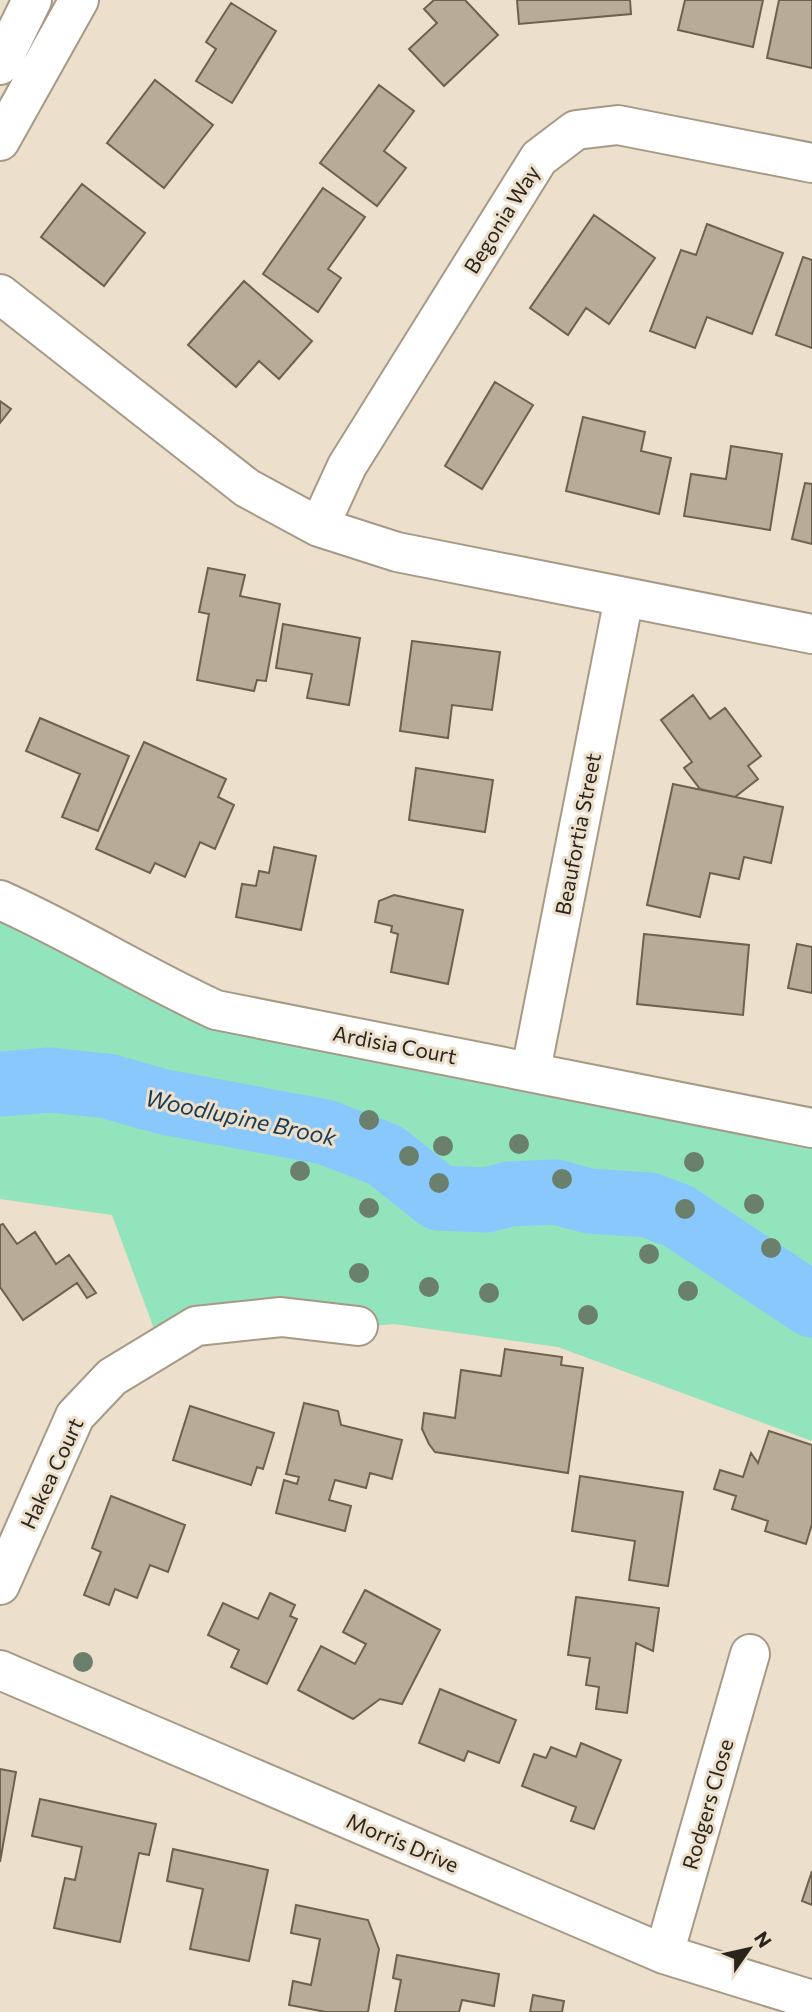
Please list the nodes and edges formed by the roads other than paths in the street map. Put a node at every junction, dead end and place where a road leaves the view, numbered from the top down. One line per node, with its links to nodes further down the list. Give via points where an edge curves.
1 (32, 0): 3 (street)
2 (79, 0): 4 (street)
3 (0, 65)
4 (0, 141)
5 (812, 163): 7 (street, Begonia Way, via 618,125 576,130 539,158 347,466)
6 (0, 294): 7 (street, via 247,488)
7 (319, 527): 8 (street, via 397,552)
8 (624, 598): 9 (street); 11 (street, Beaufortia Street)
9 (812, 634)
10 (0, 900): 11 (street, Ardisia Court, via 216,1010)
11 (531, 1070): 12 (street, Ardisia Court)
12 (812, 1128)
13 (358, 1326): 14 (street, Hakea Court, via 281,1317 196,1326 112,1377 75,1416)
14 (0, 1585)
15 (750, 1654): 17 (street, Rodgers Close)
16 (0, 1670): 17 (street, Morris Drive)
17 (664, 1954): 18 (street, Morris Drive)
18 (812, 2000)

